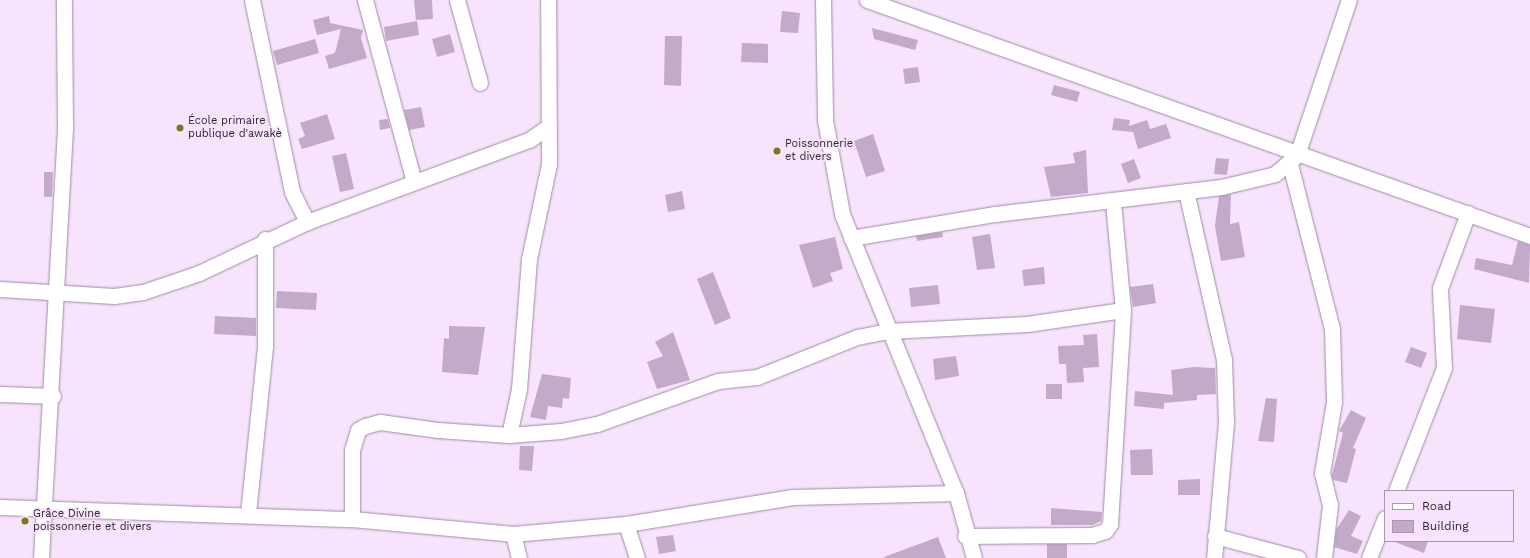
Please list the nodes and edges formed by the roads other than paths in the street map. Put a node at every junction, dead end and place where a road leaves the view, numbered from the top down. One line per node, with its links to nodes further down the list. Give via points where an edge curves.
1 (64, 0): 21 (street, via 65,127)
2 (252, 0): 16 (street, via 292,192)
3 (365, 0): 12 (street)
4 (457, 0): 9 (street)
5 (548, 0): 10 (street)
6 (823, 0): 18 (street, via 825,120 832,171)
7 (867, 0): 11 (street)
8 (1349, 0): 11 (street)
9 (480, 83)
10 (549, 126): 12 (street, via 529,140); 26 (street, via 549,164 529,259 519,388)
11 (1293, 160): 13 (street, via 1258,179); 15 (street); 44 (street, via 1332,330 1334,402 1322,473 1330,505)
12 (414, 182): 16 (street)
13 (1186, 191): 14 (street); 37 (street, via 1224,359 1226,422)
14 (1113, 202): 18 (street, via 995,214); 22 (street)
15 (1468, 213): 17 (street); 27 (street, via 1440,288 1444,368)
16 (307, 222): 19 (street)
17 (1530, 236)
18 (851, 238): 23 (street)
19 (265, 239): 21 (street, via 199,272 143,292 114,296); 31 (street, via 265,347)
20 (0, 288): 21 (street)
21 (58, 294): 25 (street)
22 (1123, 310): 23 (street, via 1027,324); 36 (street, via 1110,519 1105,531 1092,535)
23 (888, 331): 26 (street, via 831,346 757,376 718,380 597,424); 28 (street)
24 (0, 394): 25 (street)
25 (53, 396): 30 (street)
26 (509, 435): 32 (street, via 438,430 380,422 365,426 358,430 352,450)
27 (1396, 490)
28 (956, 493): 34 (street, via 793,498); 36 (street)
29 (0, 507): 30 (street)
30 (44, 510): 31 (street); 38 (street)
31 (248, 514): 32 (street)
32 (352, 519): 35 (street)
33 (1384, 520): 45 (street)
34 (626, 524): 35 (street); 40 (street)
35 (513, 534): 39 (street)
36 (965, 536): 41 (street)
37 (1215, 536): 42 (street); 43 (street)
38 (41, 558)
39 (519, 558)
40 (637, 558)
41 (974, 558)
42 (1214, 558)
43 (1298, 558)
44 (1324, 558)
45 (1369, 558)

